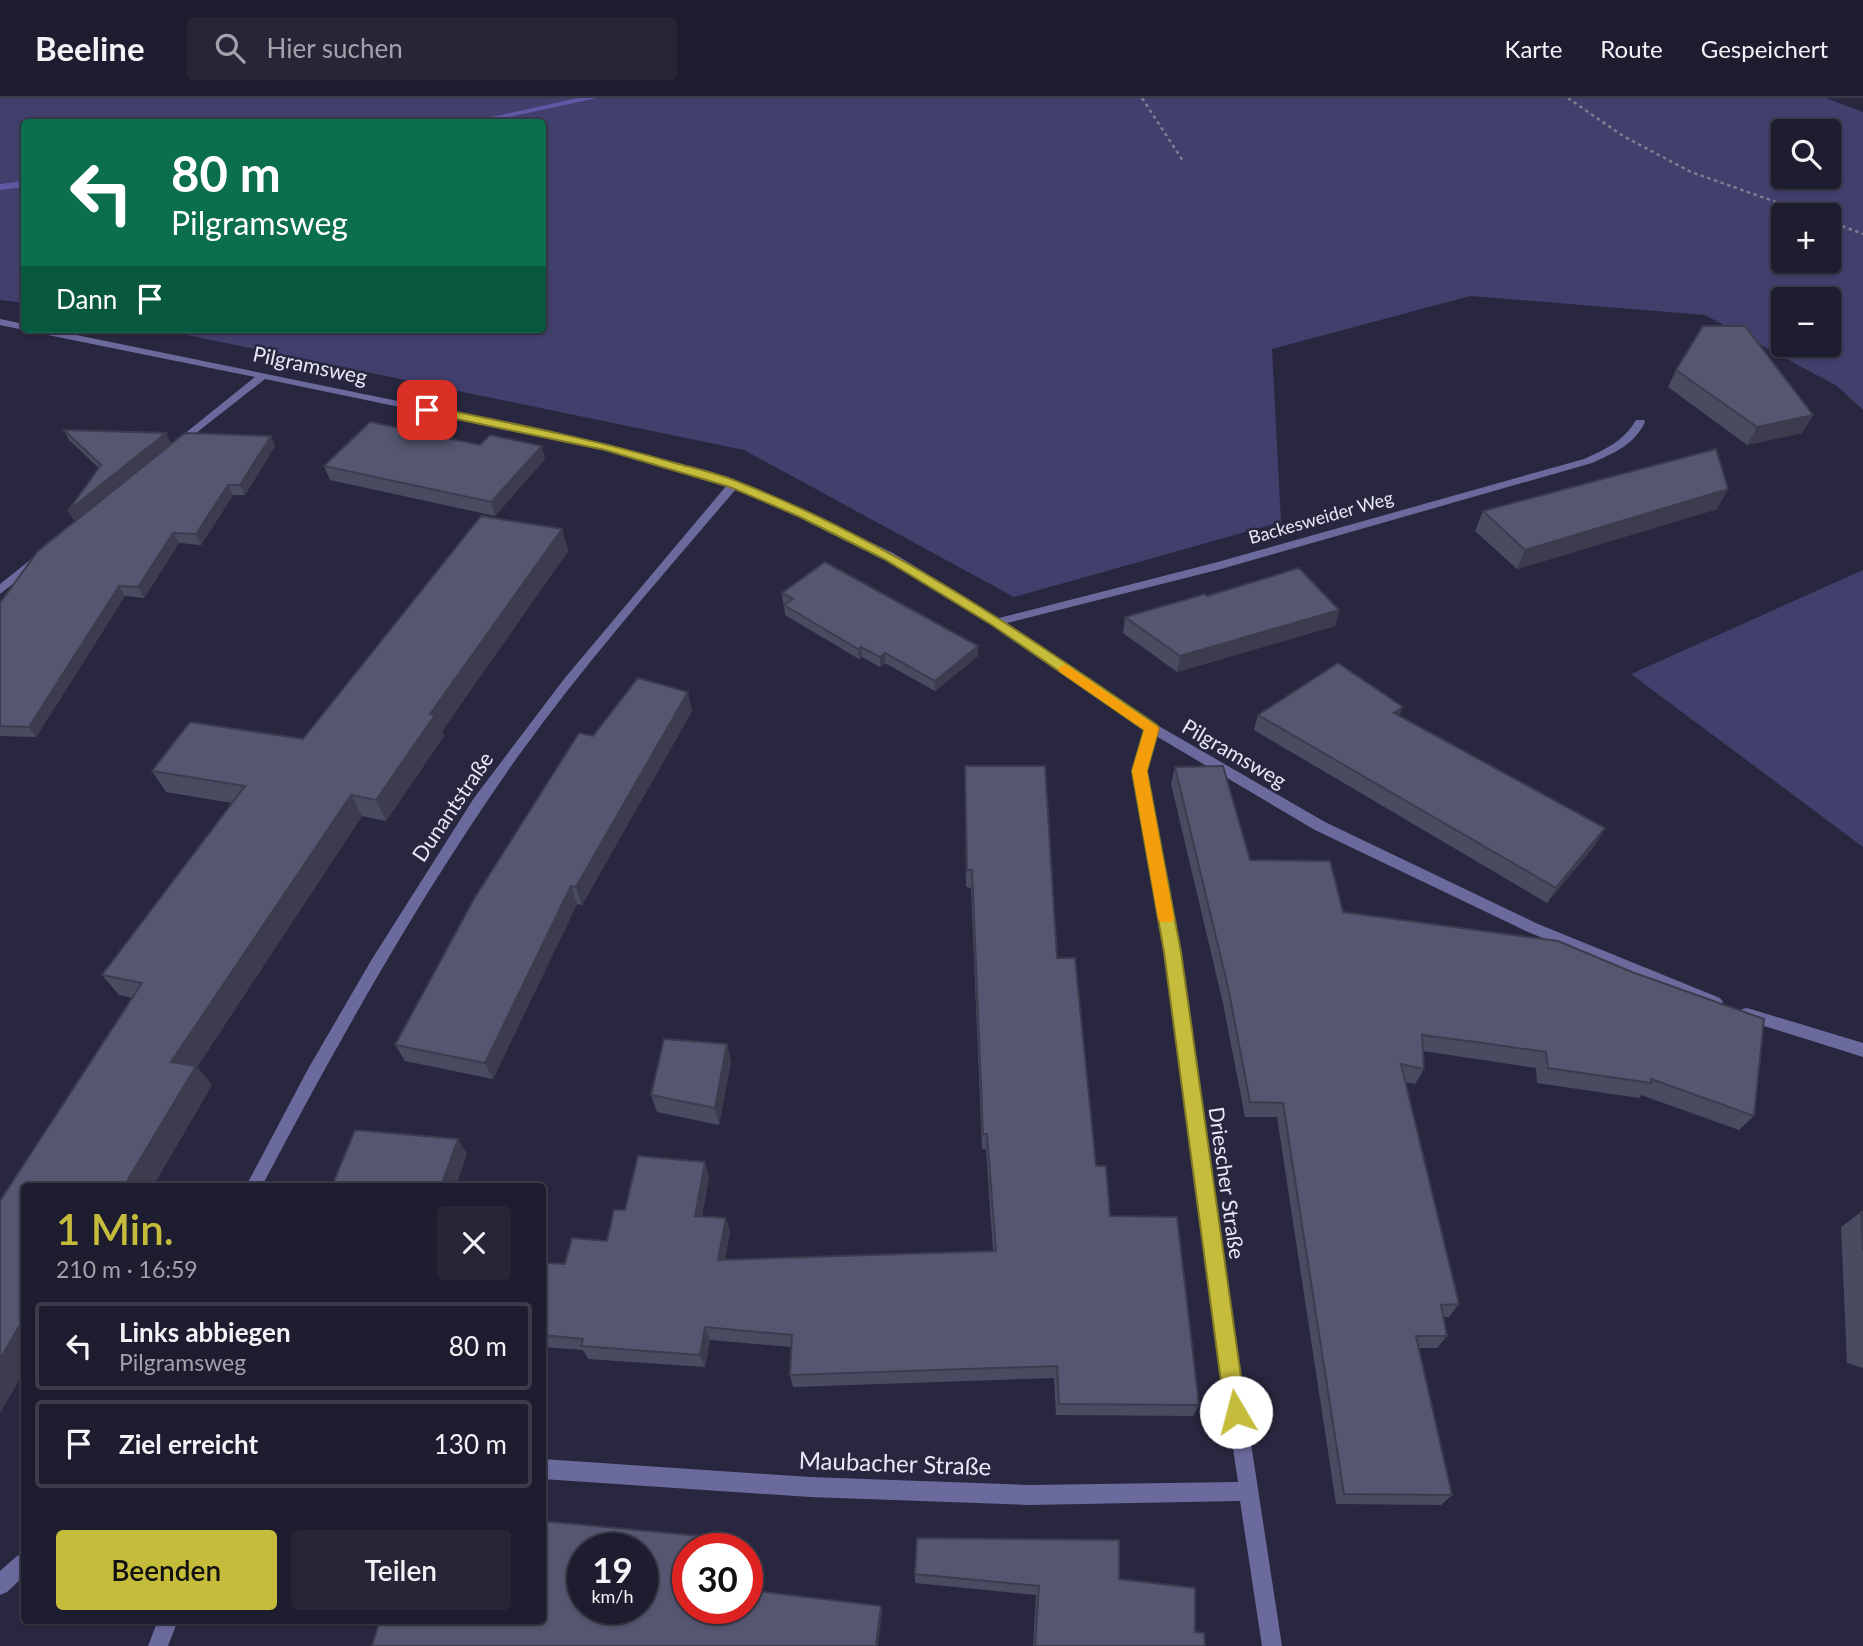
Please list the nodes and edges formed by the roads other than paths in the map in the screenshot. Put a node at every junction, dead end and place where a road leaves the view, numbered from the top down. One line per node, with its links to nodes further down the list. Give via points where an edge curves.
1 (0, 322): 2 (street)
2 (21, 326)
3 (52, 333): 4 (street, Pilgramsweg)
4 (262, 376): 6 (street); 7 (street, Pilgramsweg, via 608,447)
5 (1640, 422): 10 (street, Backesweider Weg, via 1623,445 1588,461 1217,566)
6 (169, 452)
7 (734, 484): 10 (street, Pilgramsweg, via 889,556); 13 (street, Dunantstraße, via 567,682 515,751 394,936 313,1073)
8 (47, 551): 9 (street)
9 (0, 590)
10 (997, 622): 11 (street, Pilgramsweg)
11 (1152, 728): 12 (street, Pilgramsweg, via 1320,826 1533,928 1770,1023); 15 (street, Driescher Straße, via 1139,771 1173,952)
12 (1863, 1050)
13 (256, 1183)
14 (546, 1469): 15 (street, Maubacher Straße, via 810,1488 1015,1494)
15 (1247, 1491): 20 (street, Driescher Straße)
16 (21, 1566): 17 (street)
17 (0, 1585)
18 (166, 1624): 19 (street)
19 (158, 1646)
20 (1272, 1646)

